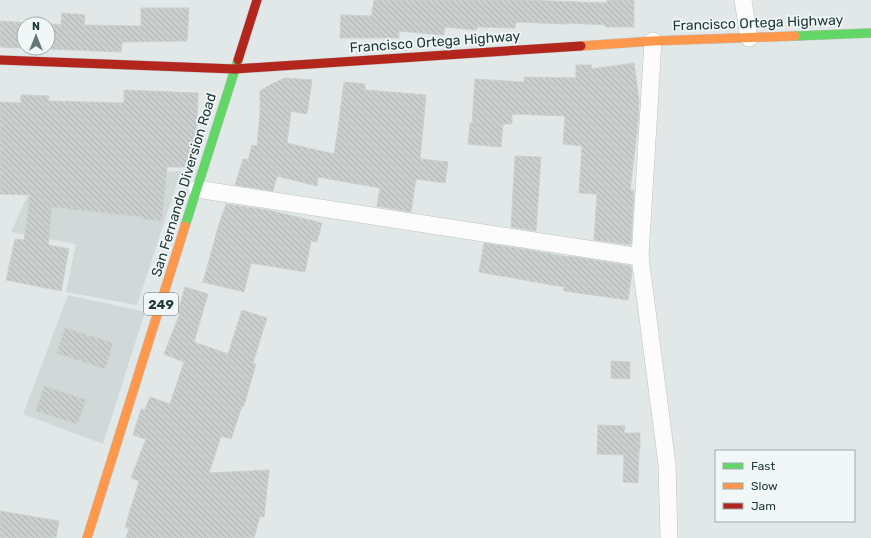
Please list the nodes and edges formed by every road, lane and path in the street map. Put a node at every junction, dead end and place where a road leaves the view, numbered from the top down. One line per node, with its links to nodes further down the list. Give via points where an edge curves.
1 (257, 0): 7 (main road, San Fernando Diversion Road / 249)
2 (743, 0): 4 (street)
3 (871, 34): 4 (main road, Francisco Ortega Highway)
4 (749, 38): 5 (main road, Francisco Ortega Highway)
5 (653, 41): 7 (main road, Francisco Ortega Highway); 9 (street)
6 (0, 60): 7 (main road, Francisco Ortega Highway)
7 (235, 69): 8 (main road, San Fernando Diversion Road / 249)
8 (197, 189): 9 (street); 10 (main road, San Fernando Diversion Road / 249)
9 (640, 257): 11 (street, via 667,464)
10 (87, 538)
11 (668, 538)

